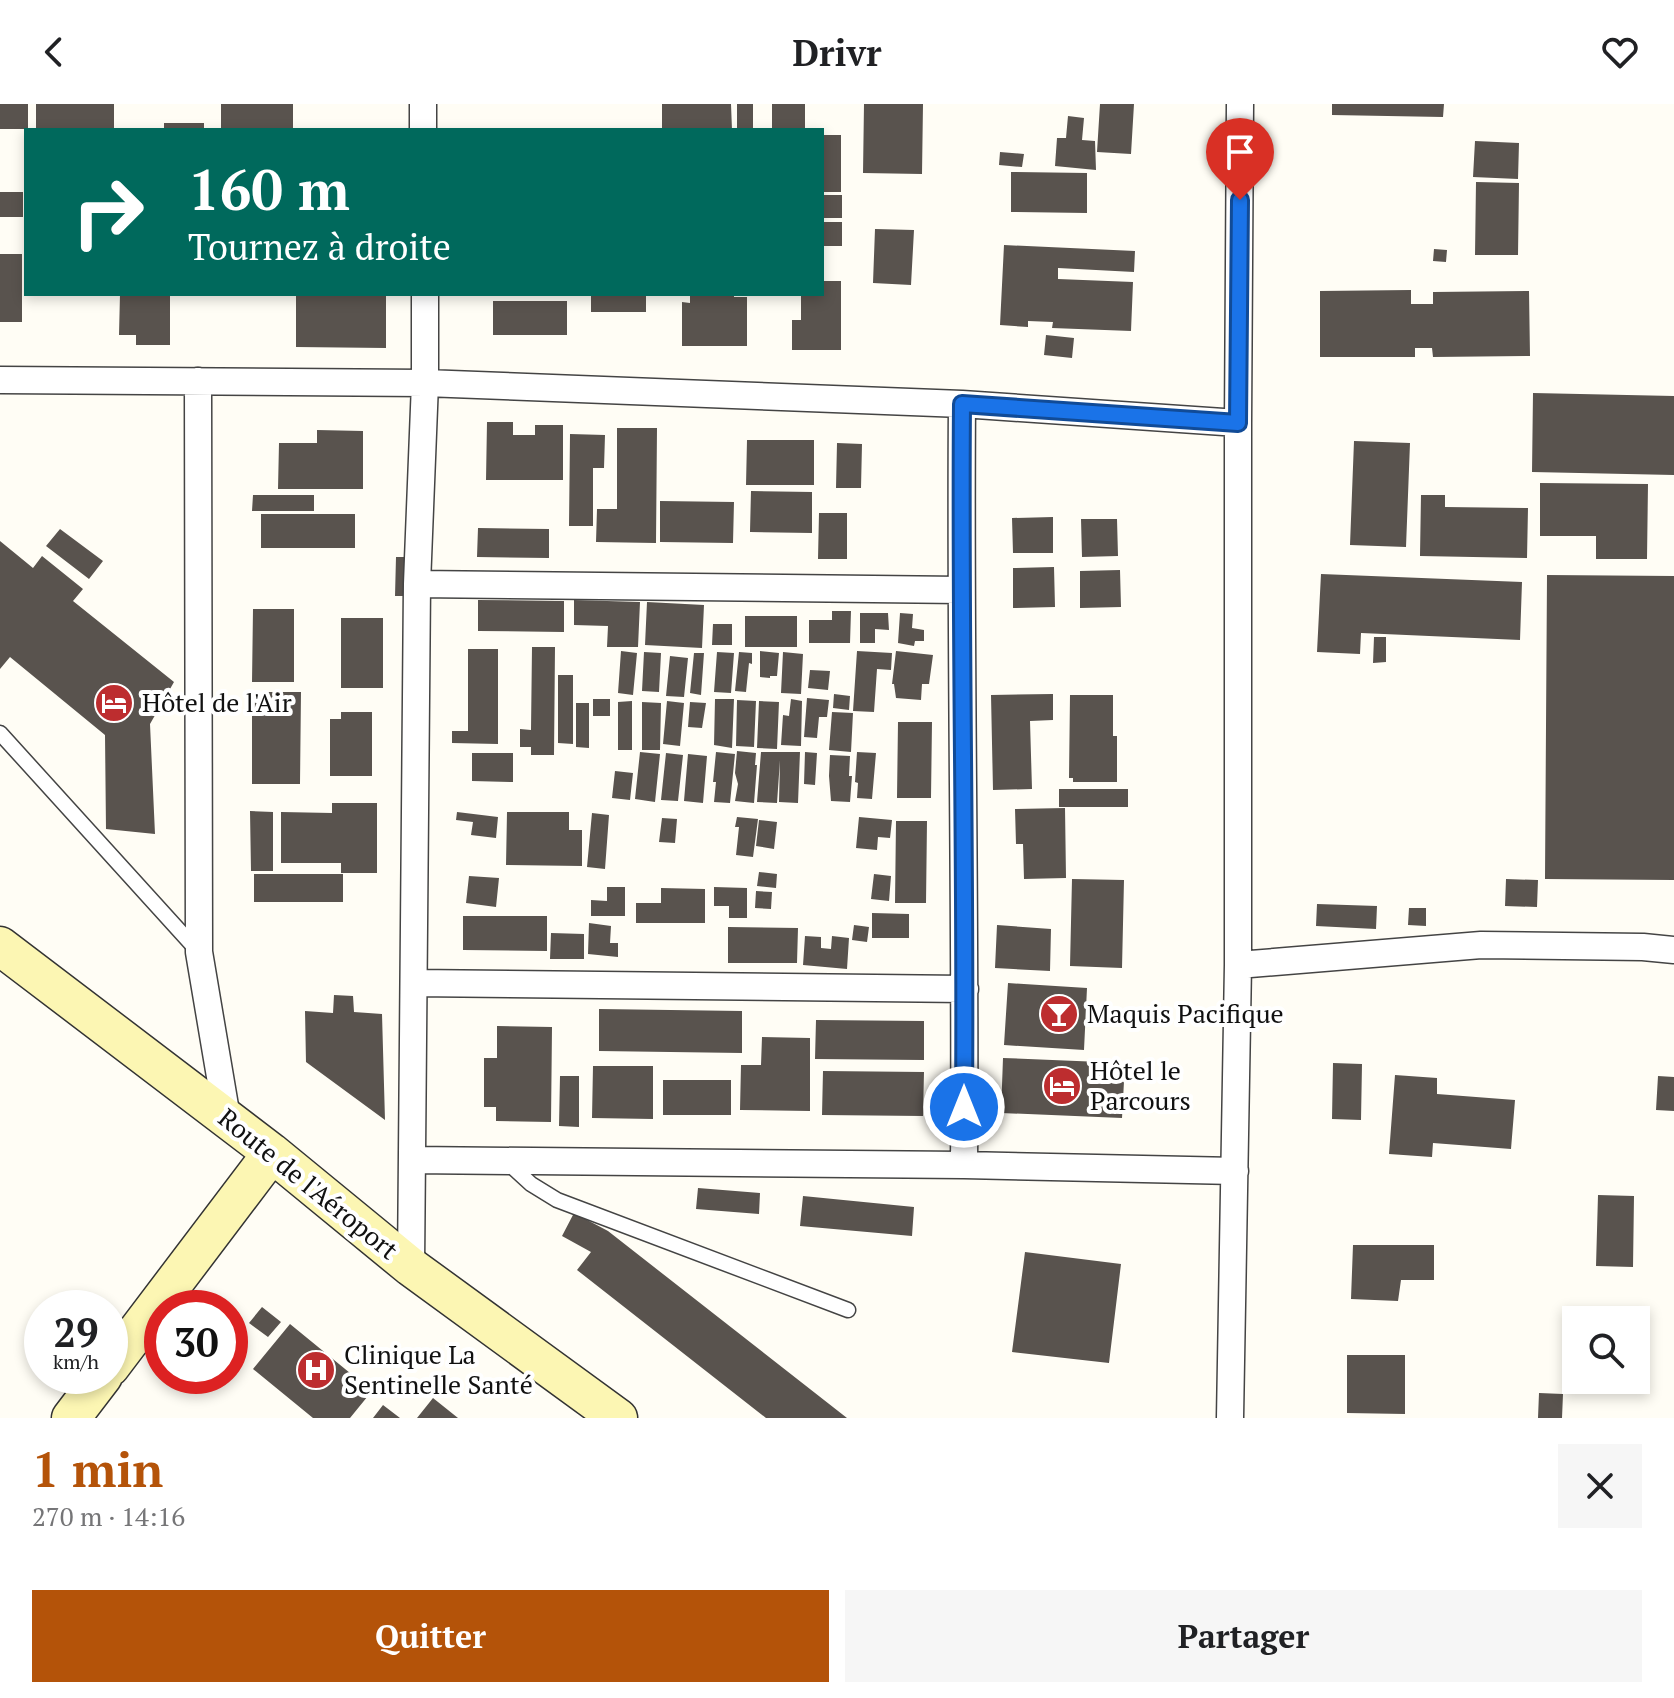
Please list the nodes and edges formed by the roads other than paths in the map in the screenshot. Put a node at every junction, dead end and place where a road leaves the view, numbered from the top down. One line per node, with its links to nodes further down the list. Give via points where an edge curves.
1 (423, 104): 3 (street)
2 (1240, 104): 9 (street)
3 (423, 128)
4 (425, 296): 7 (street)
5 (0, 380): 6 (street)
6 (198, 381): 7 (street); 15 (street)
7 (425, 383): 8 (street); 10 (street)
8 (962, 404): 9 (street); 11 (street)
9 (1238, 423): 16 (street)
10 (417, 584): 11 (street); 17 (street)
11 (961, 590): 18 (street)
12 (0, 733): 15 (lane)
13 (0, 946): 19 (main road, Route de l'Aéroport)
14 (1674, 950): 16 (street, via 1481,945)
15 (199, 952): 19 (street)
16 (1238, 965): 24 (street)
17 (414, 983): 18 (street); 21 (street)
18 (965, 989): 23 (street)
19 (227, 1118): 20 (main road, Route de l'Aéroport)
20 (272, 1153): 25 (main road, Route de l'Aéroport); 27 (main road)
21 (412, 1160): 22 (street); 25 (street)
22 (507, 1161): 23 (street); 26 (lane, via 557,1200)
23 (964, 1165): 24 (street)
24 (1235, 1171): 31 (street)
25 (411, 1267): 30 (main road, Route de l'Aéroport)
26 (848, 1310)
27 (128, 1343)
28 (89, 1394): 29 (main road)
29 (71, 1418)
30 (618, 1418)
31 (1230, 1418)

